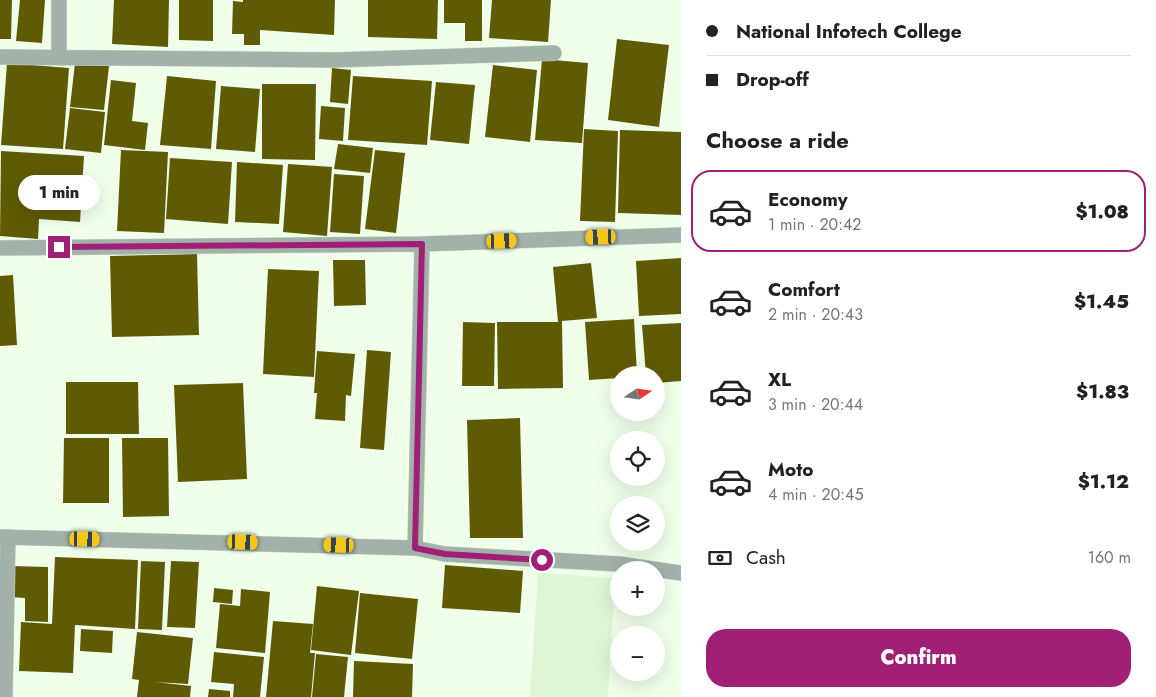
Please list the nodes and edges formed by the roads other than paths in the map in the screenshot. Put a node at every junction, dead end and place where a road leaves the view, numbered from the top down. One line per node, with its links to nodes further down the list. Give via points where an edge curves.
1 (59, 0): 4 (street)
2 (554, 53): 4 (street, via 334,60)
3 (0, 57): 4 (street)
4 (59, 58)
5 (681, 235): 6 (street)
6 (422, 244): 7 (street); 9 (street)
7 (0, 248)
8 (4, 537): 9 (street); 11 (street)
9 (415, 548): 10 (street, via 445,554 619,564)
10 (681, 573)
11 (5, 697)

